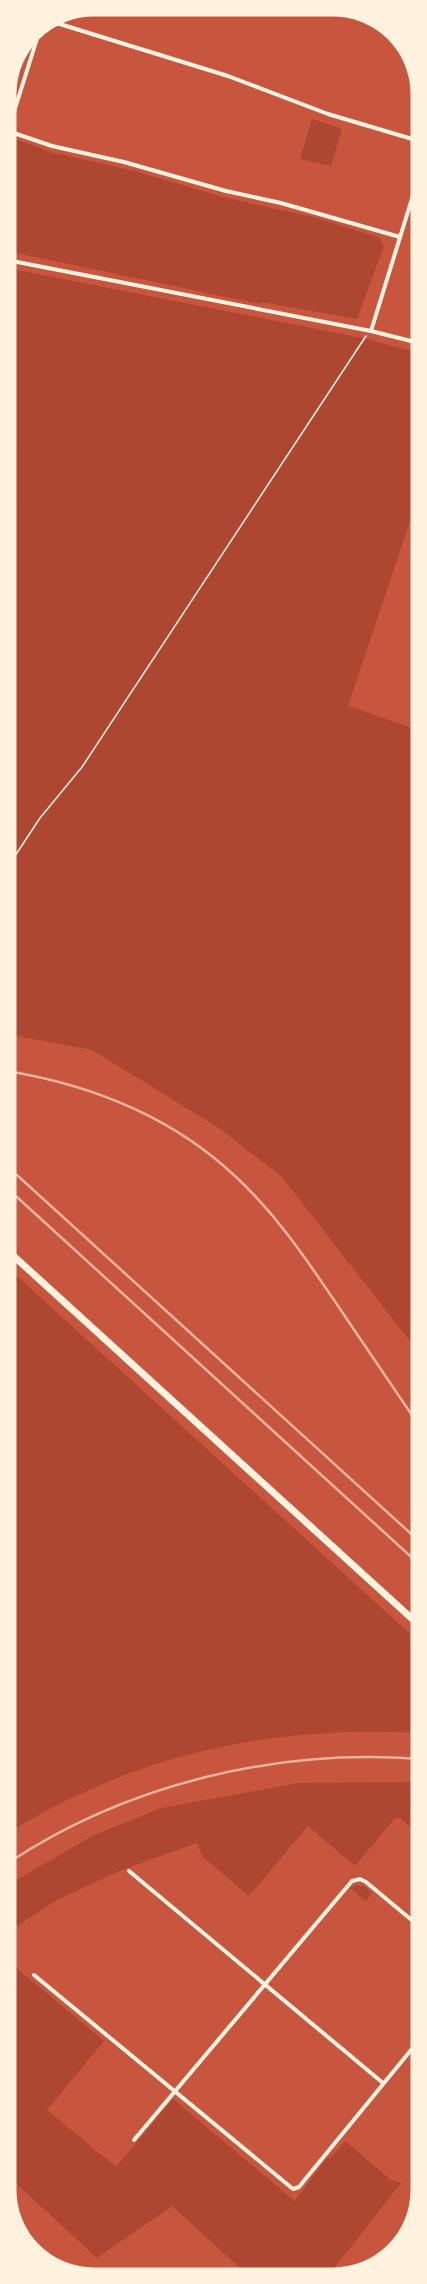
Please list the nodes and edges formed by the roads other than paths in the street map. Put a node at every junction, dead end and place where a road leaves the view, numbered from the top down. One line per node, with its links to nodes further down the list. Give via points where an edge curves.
1 (57, 23): 5 (street, via 221,74 328,114)
2 (37, 38): 3 (street)
3 (14, 113)
4 (14, 134): 7 (street, via 52,146 281,203)
5 (413, 139)
6 (413, 199): 7 (street)
7 (400, 237): 9 (street)
8 (14, 261): 9 (street)
9 (371, 331): 10 (street)
10 (413, 342)
11 (14, 1255): 12 (main road)
12 (413, 1620)
13 (129, 1872): 16 (street)
14 (413, 1920): 16 (street, via 366,1882 358,1879 350,1883)
15 (34, 1975): 19 (street)
16 (265, 1984): 18 (street); 19 (street)
17 (413, 2047): 18 (street)
18 (383, 2083): 19 (street, via 299,2186 293,2189)
19 (174, 2092): 20 (street)
20 (134, 2140)

